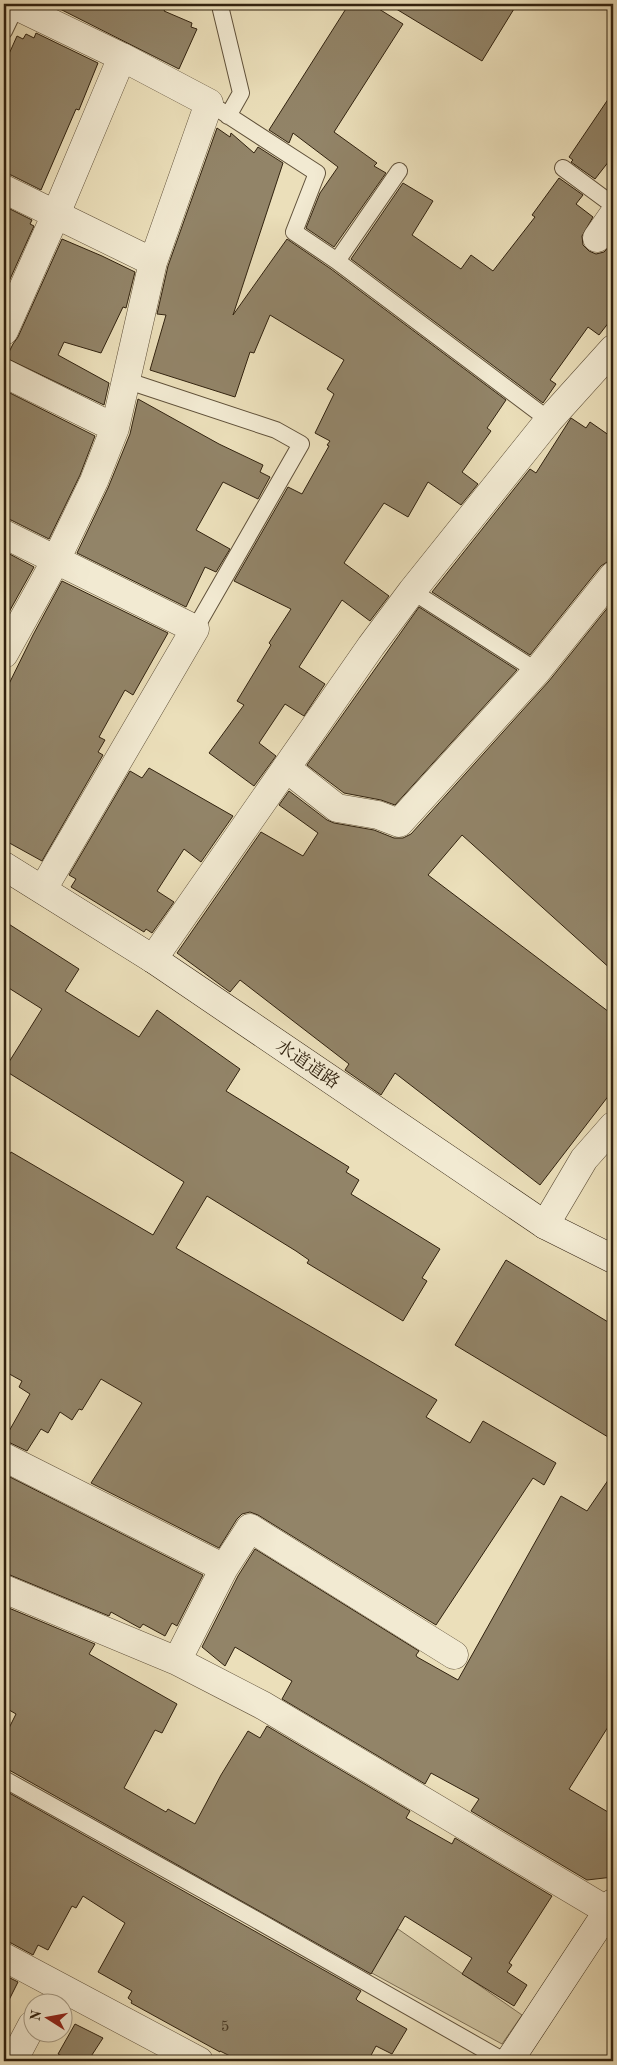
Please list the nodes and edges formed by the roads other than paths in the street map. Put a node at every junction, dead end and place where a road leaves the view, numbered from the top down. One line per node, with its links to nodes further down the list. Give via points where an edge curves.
1 (14, 5): 3 (lane); 4 (street)
2 (221, 10): 5 (lane, via 241,93)
3 (4, 32)
4 (122, 57): 5 (street); 10 (street)
5 (219, 109): 13 (lane, via 317,173 294,232); 14 (street)
6 (563, 168): 9 (lane)
7 (399, 171): 13 (lane)
8 (4, 189): 10 (street)
9 (613, 205)
10 (56, 214): 14 (street); 15 (street)
11 (613, 215): 12 (street)
12 (597, 238)
13 (337, 261): 19 (lane)
14 (153, 262): 18 (street)
15 (4, 331)
16 (613, 349): 19 (street)
17 (4, 373): 20 (street)
18 (125, 380): 20 (street); 25 (lane, via 276,430 301,444)
19 (549, 420): 24 (street)
20 (115, 428): 22 (street)
21 (4, 534): 22 (street)
22 (56, 560): 25 (street); 26 (street)
23 (613, 576): 27 (street)
24 (412, 591): 27 (lane); 28 (street)
25 (195, 629): 30 (street)
26 (4, 654)
27 (537, 671): 28 (street, via 399,823 378,815 337,808)
28 (286, 768): 31 (street)
29 (4, 866): 30 (street, 水道道路)
30 (43, 889): 31 (street, 水道道路)
31 (153, 959): 33 (street, 水道道路)
32 (613, 1126): 33 (street, via 584,1159)
33 (545, 1225): 34 (street, 水道道路)
34 (613, 1259)
35 (4, 1457): 36 (street)
36 (224, 1568): 38 (street, via 250,1528); 39 (street)
37 (4, 1589): 39 (street)
38 (454, 1655)
39 (177, 1661): 41 (street, via 264,1706)
40 (4, 1779): 48 (lane)
41 (611, 1910): 49 (street)
42 (4, 1957): 43 (street)
43 (48, 1992)
44 (72, 2003): 47 (street)
45 (23, 2042): 46 (street)
46 (13, 2061)
47 (199, 2061)
48 (504, 2061)
49 (510, 2061)

